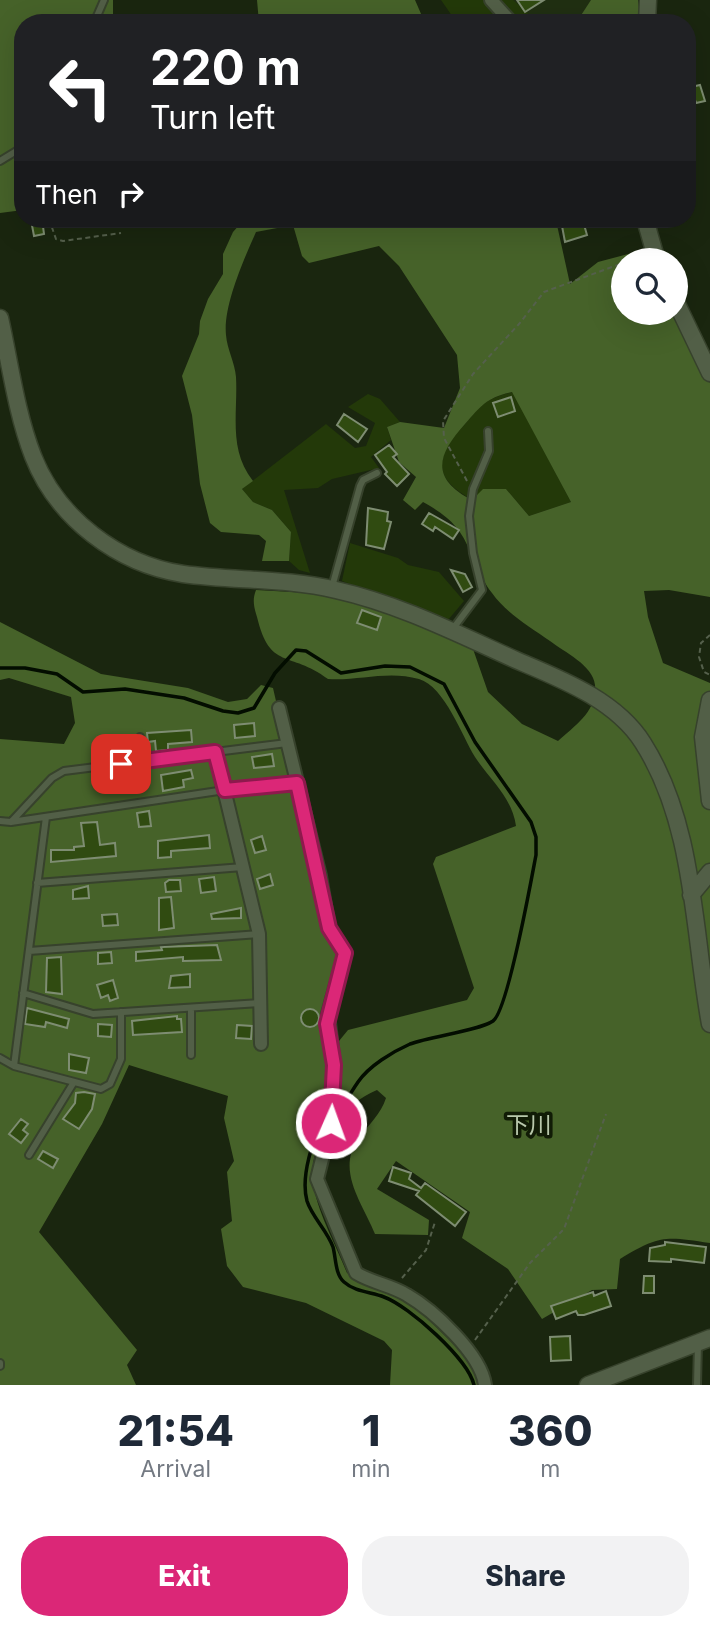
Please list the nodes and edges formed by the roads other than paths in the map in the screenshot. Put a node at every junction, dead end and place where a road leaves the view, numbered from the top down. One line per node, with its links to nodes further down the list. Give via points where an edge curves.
1 (491, 0): 2 (street)
2 (504, 14)
3 (648, 228): 4 (street)
4 (653, 248)
5 (0, 318): 10 (street, via 33,457 60,502 98,540 150,566 180,573)
6 (687, 325): 7 (street)
7 (710, 373)
8 (488, 431): 11 (lane, via 489,451 472,495 470,536 482,590)
9 (377, 473): 10 (lane, via 360,486)
10 (331, 589): 11 (street, via 380,602)
11 (451, 631): 27 (street, via 563,680 622,719 642,741 670,798)
12 (710, 700): 20 (street, via 703,737)
13 (279, 708): 15 (street)
14 (140, 737): 17 (lane)
15 (287, 743): 16 (lane); 18 (street)
16 (215, 752): 17 (lane); 19 (street)
17 (145, 762): 23 (lane, via 64,771)
18 (297, 783): 19 (street); 42 (street, via 329,928 345,953 328,1014 334,1065 331,1123 317,1180 356,1273 423,1306 480,1366)
19 (225, 790): 21 (lane); 24 (street)
20 (710, 801)
21 (46, 817): 23 (lane); 26 (lane)
22 (0, 821): 23 (lane)
23 (11, 822)
24 (243, 867): 26 (lane); 28 (street)
25 (710, 872): 27 (street)
26 (37, 883): 29 (lane)
27 (691, 895): 34 (street)
28 (259, 934): 29 (lane); 31 (street)
29 (29, 951): 30 (lane)
30 (23, 993): 33 (lane, via 93,1014); 38 (lane)
31 (261, 1003): 32 (lane); 35 (street)
32 (191, 1008): 33 (lane); 36 (lane)
33 (121, 1012): 39 (lane, via 121,1059 110,1084 101,1088)
34 (710, 1024)
35 (261, 1044)
36 (191, 1055)
37 (0, 1058): 38 (lane)
38 (14, 1066): 39 (lane)
39 (74, 1082): 40 (lane)
40 (29, 1155)
41 (704, 1340): 43 (street); 44 (lane)
42 (485, 1385)
43 (588, 1385)
44 (697, 1385)

